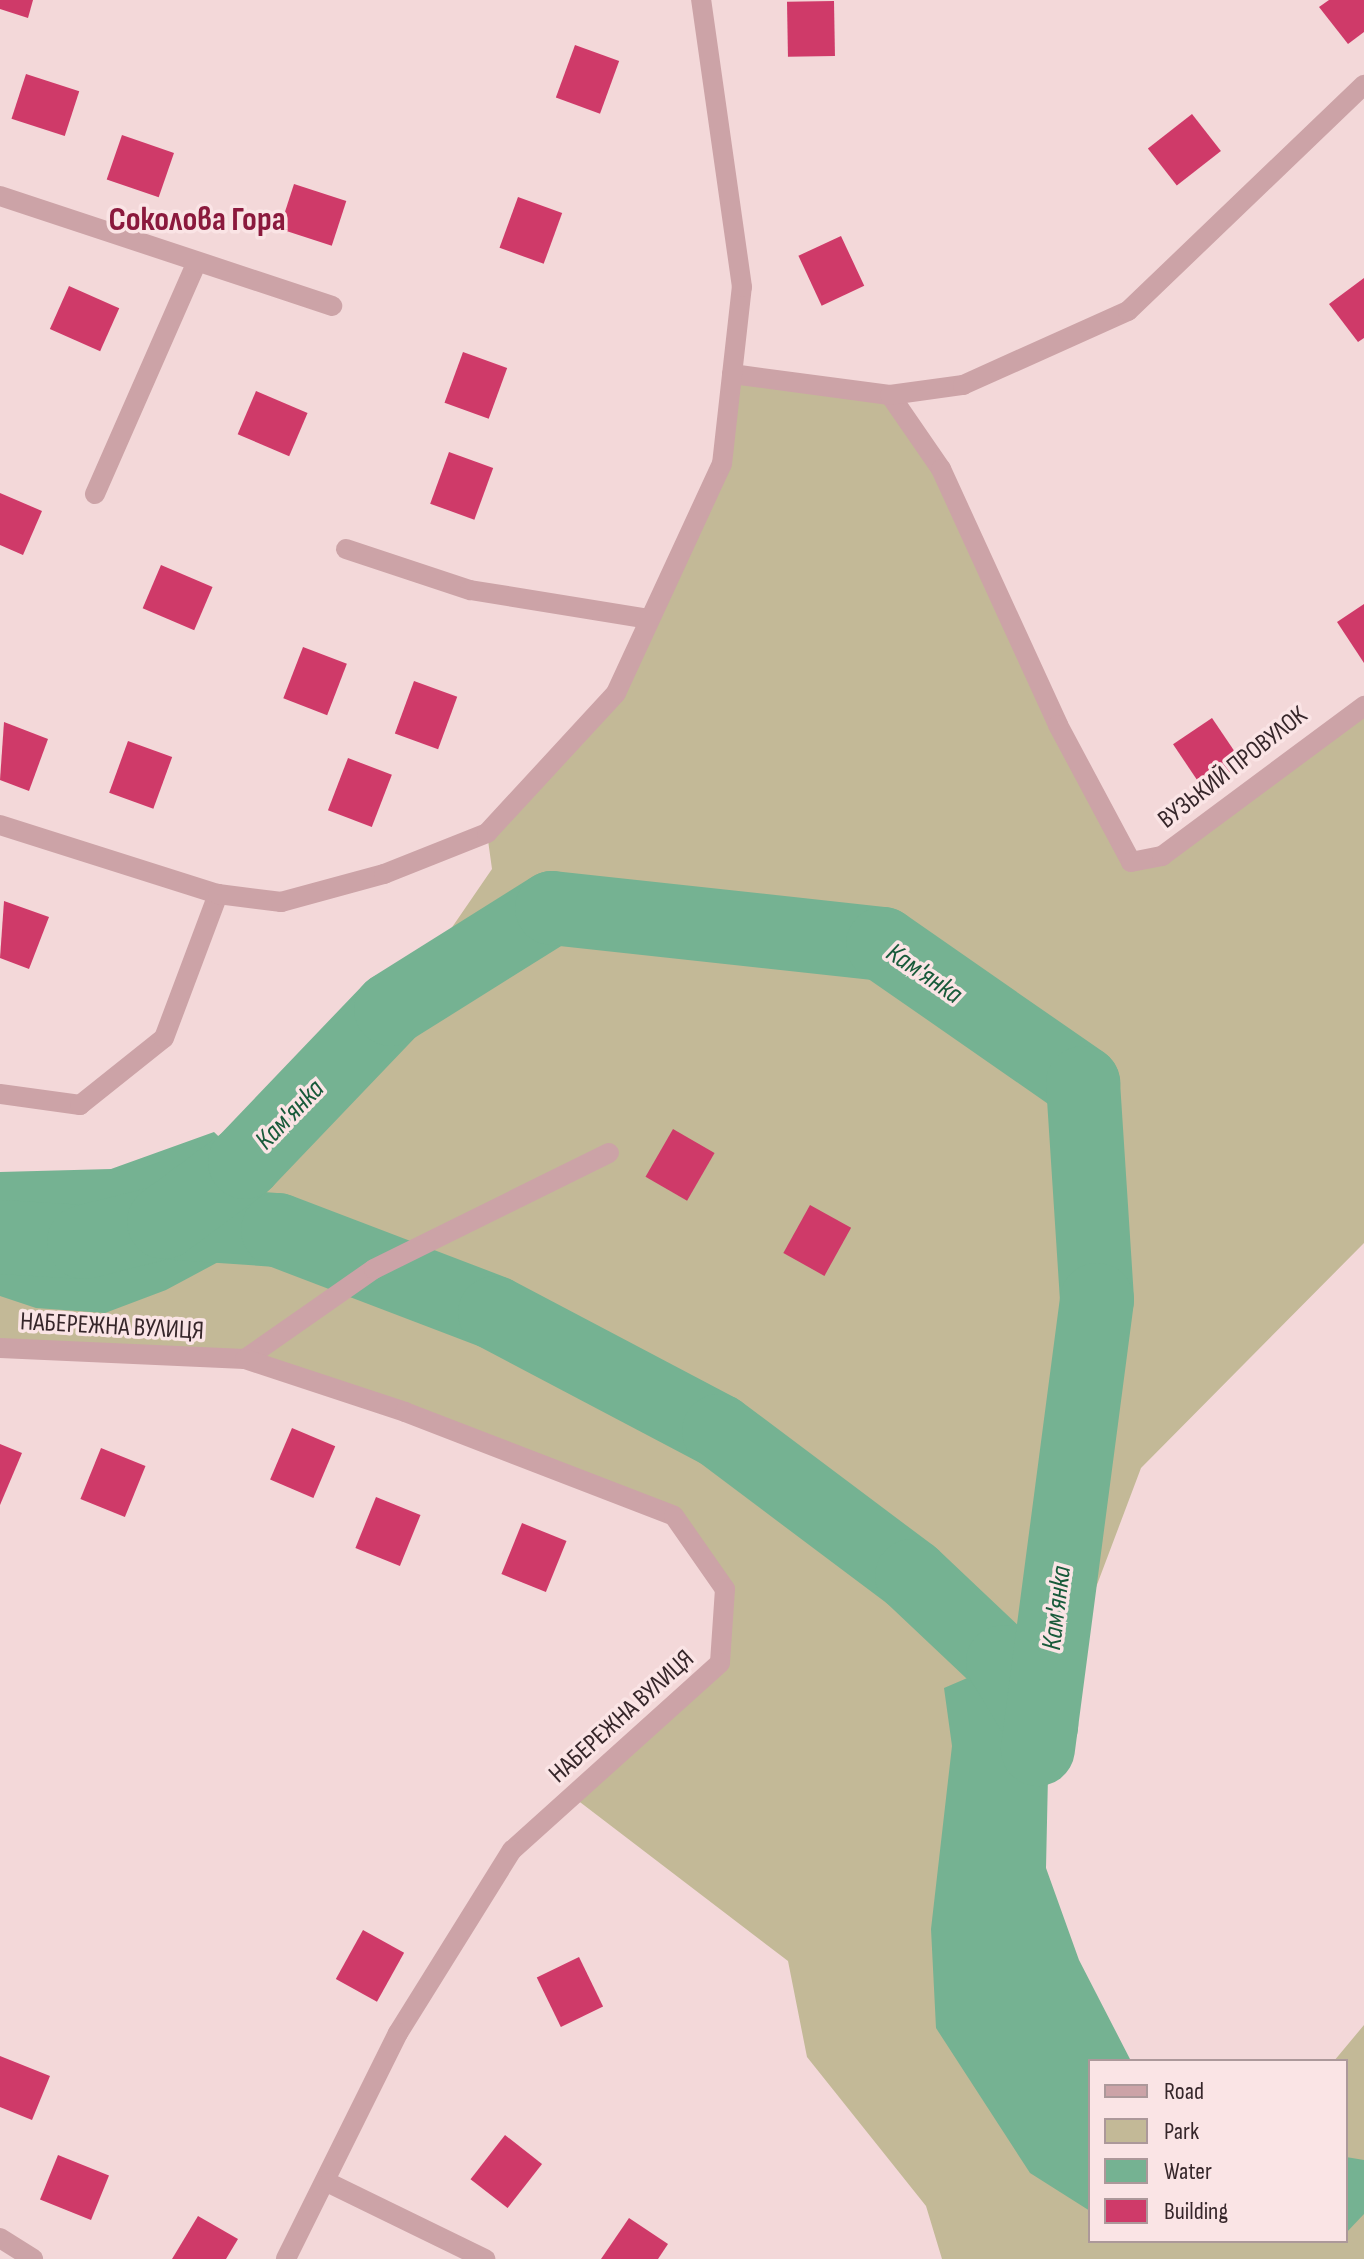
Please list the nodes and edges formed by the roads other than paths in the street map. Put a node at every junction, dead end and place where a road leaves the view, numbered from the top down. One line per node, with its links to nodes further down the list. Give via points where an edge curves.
1 (701, 0): 6 (street, via 742,287)
2 (1364, 85): 7 (street, via 1128,311 963,385)
3 (0, 196): 4 (street)
4 (195, 266): 5 (street); 8 (street)
5 (332, 306)
6 (732, 374): 7 (street); 10 (street, via 722,464)
7 (890, 395): 11 (street, ВУЗЬКИЙ ПРОВУЛОК, via 941,469 1058,725 1131,862 1162,856)
8 (95, 494)
9 (346, 549): 10 (street, via 470,590)
10 (650, 619): 13 (street, via 616,693 487,833 384,874 281,902)
11 (1364, 706)
12 (0, 825): 13 (street)
13 (218, 894): 14 (street, via 164,1038 80,1105)
14 (0, 1094)
15 (609, 1153): 17 (street, via 374,1269)
16 (0, 1348): 17 (street, НАБЕРЕЖНА ВУЛИЦЯ)
17 (245, 1359): 18 (street, НАБЕРЕЖНА ВУЛИЦЯ, via 575,1473 674,1516 725,1589 720,1663 512,1850 398,2033)
18 (329, 2183): 21 (street, НАБЕРЕЖНА ВУЛИЦЯ); 22 (street)
19 (0, 2238): 20 (street)
20 (33, 2259)
21 (286, 2259)
22 (485, 2259)

